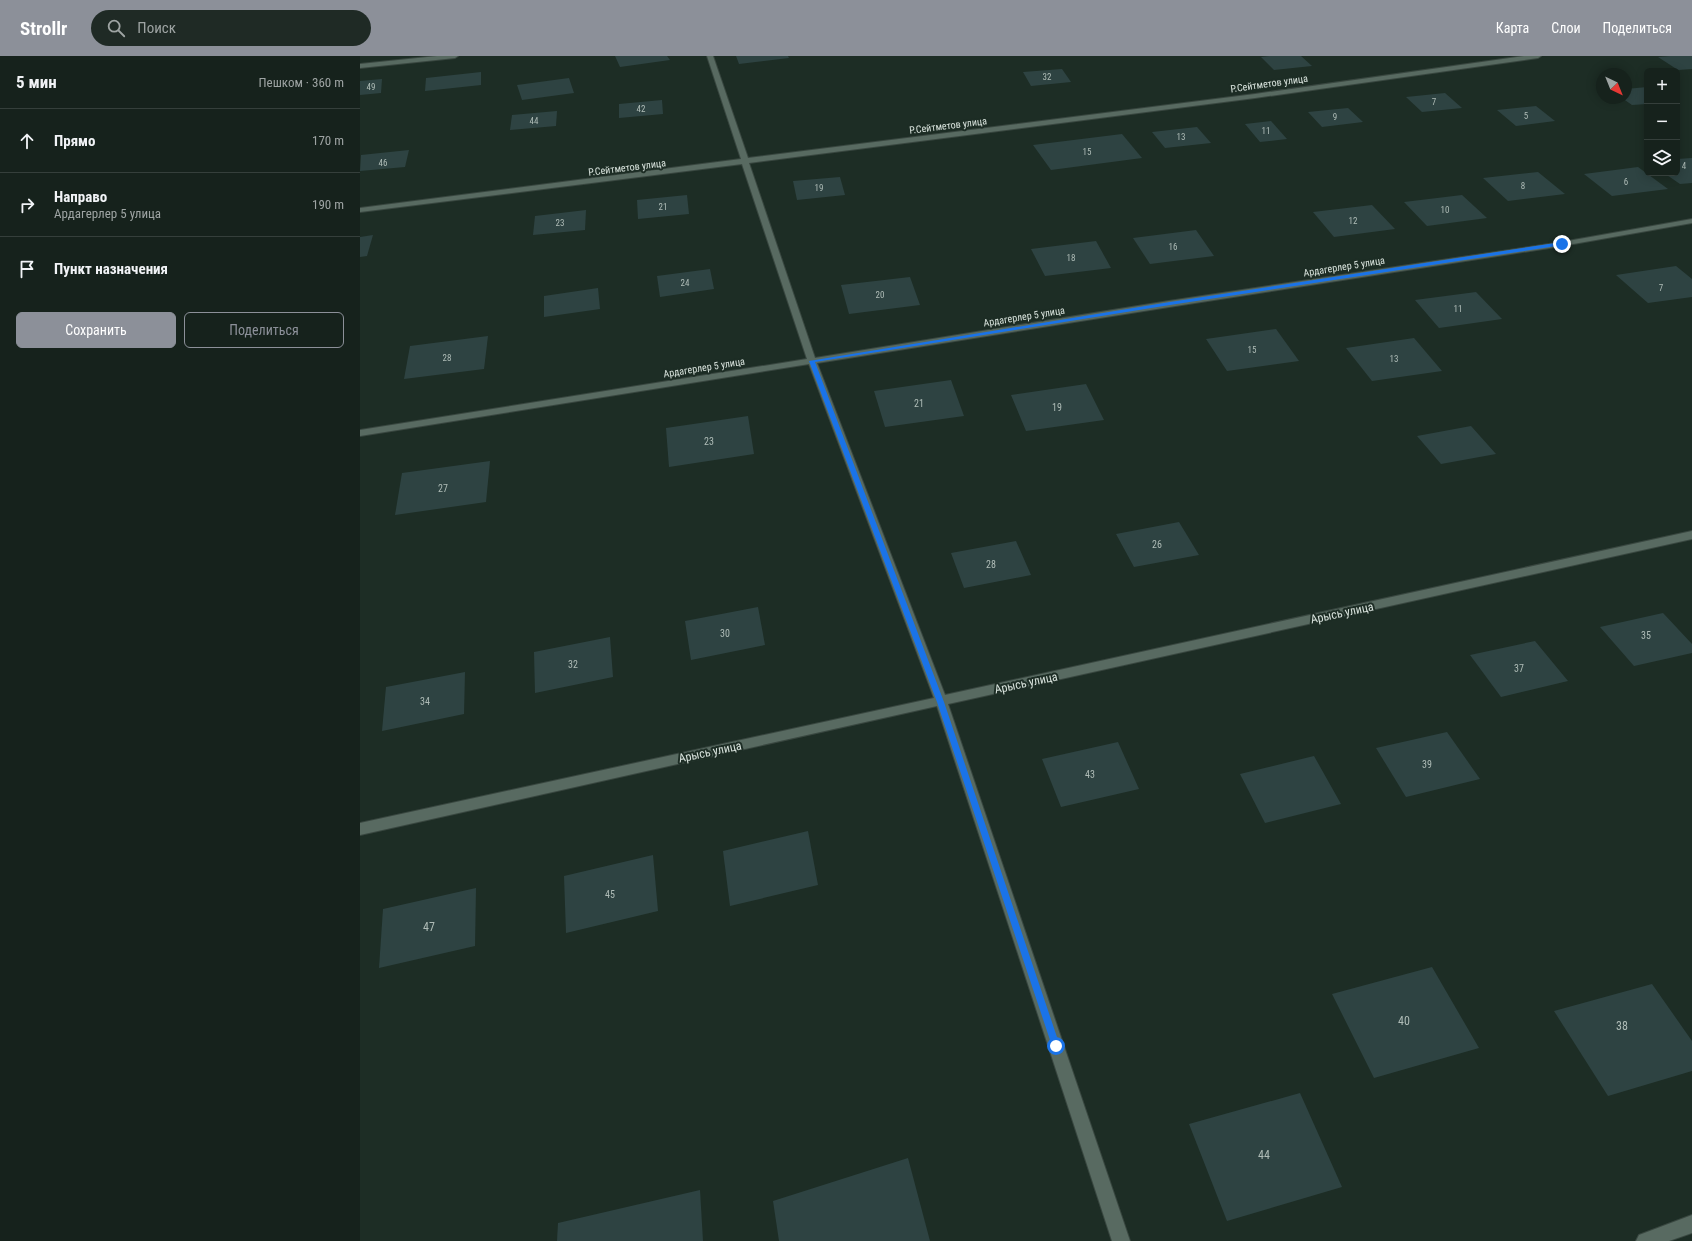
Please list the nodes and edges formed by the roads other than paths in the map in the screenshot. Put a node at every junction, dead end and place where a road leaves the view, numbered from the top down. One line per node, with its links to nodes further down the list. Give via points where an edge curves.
1 (455, 56): 4 (street)
2 (710, 56): 5 (street)
3 (1538, 56): 5 (street, Р.Сейтметов улица, via 1255,96)
4 (360, 66)
5 (745, 162): 6 (street, Р.Сейтметов улица); 8 (street)
6 (360, 210)
7 (1692, 221): 8 (street, Ардагерлер 5 улица, via 1562,244)
8 (812, 361): 9 (street, Ардагерлер 5 улица); 11 (street)
9 (360, 433)
10 (1692, 535): 11 (street, Арысь улица)
11 (941, 702): 12 (street, Арысь улица); 14 (street)
12 (360, 829)
13 (1692, 1224): 15 (street)
14 (1121, 1241)
15 (1644, 1241)

